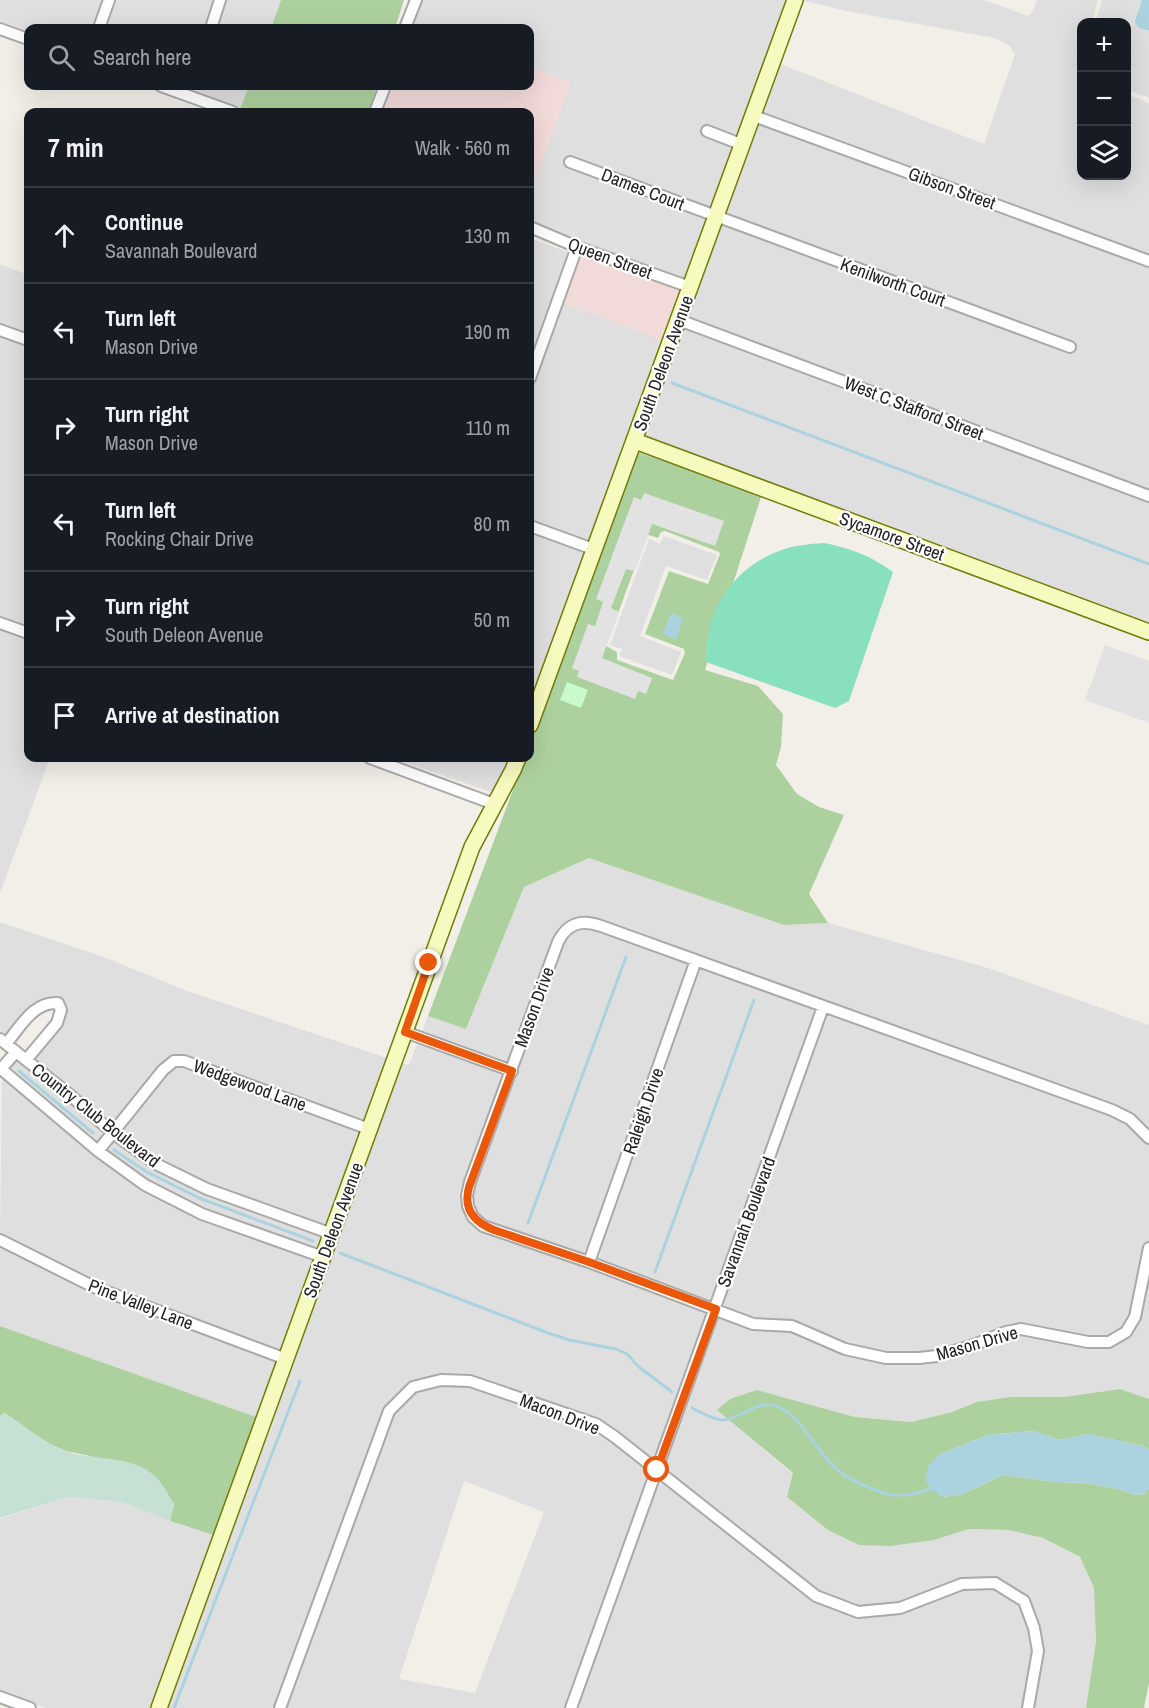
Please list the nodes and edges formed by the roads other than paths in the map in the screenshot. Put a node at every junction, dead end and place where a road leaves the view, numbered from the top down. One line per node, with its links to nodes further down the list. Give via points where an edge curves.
1 (109, 0): 5 (street)
2 (220, 0): 6 (street)
3 (416, 0): 7 (street)
4 (795, 0): 14 (street, South Deleon Avenue)
5 (100, 24)
6 (212, 24)
7 (407, 24)
8 (0, 29): 9 (street)
9 (24, 38)
10 (383, 90): 13 (street)
11 (190, 91): 12 (street)
12 (225, 108)
13 (377, 108)
14 (754, 116): 16 (street, South Deleon Avenue); 21 (street, Gibson Street)
15 (707, 131): 16 (street)
16 (743, 145): 18 (street, South Deleon Avenue)
17 (570, 162): 18 (street, Dames Court)
18 (716, 217): 22 (street, South Deleon Avenue); 26 (street, Kenilworth Court)
19 (534, 229): 20 (street, Queen Street)
20 (577, 247): 22 (street, Queen Street); 27 (street)
21 (1149, 261)
22 (690, 286): 23 (street, South Deleon Avenue)
23 (679, 320): 28 (street, South Deleon Avenue); 29 (street, West C Stafford Street)
24 (0, 330): 25 (street)
25 (24, 339)
26 (1070, 347)
27 (534, 367)
28 (635, 441): 31 (street, South Deleon Avenue); 34 (street, Sycamore Street)
29 (1149, 496)
30 (534, 527): 31 (street)
31 (593, 549): 35 (street, South Deleon Avenue)
32 (0, 623): 33 (street)
33 (24, 632)
34 (1149, 632)
35 (534, 714)
36 (391, 762): 38 (street)
37 (516, 762): 38 (street, South Deleon Avenue)
38 (494, 804): 41 (street, South Deleon Avenue, via 471,847)
39 (696, 960): 40 (street, Mason Drive); 46 (street, Mason Drive, via 594,923 571,926 558,942); 55 (street, Raleigh Drive)
40 (823, 1007): 49 (street, Mason Drive, via 1112,1110 1136,1123); 56 (street, Savannah Boulevard)
41 (405, 1032): 46 (street); 47 (street, South Deleon Avenue)
42 (3, 1041): 43 (street, Country Club Boulevard); 44 (street, via 37,1008 49,1002 58,1003 61,1010 57,1023)
43 (16, 1052): 44 (street, Country Club Boulevard); 45 (street)
44 (26, 1060): 48 (street, Country Club Boulevard)
45 (0, 1069): 50 (street, Country Club Boulevard)
46 (512, 1071): 55 (street, Mason Drive, via 469,1187 470,1212 483,1226)
47 (369, 1129): 48 (street, Wedgewood Lane, via 184,1061 174,1061); 51 (street, South Deleon Avenue)
48 (113, 1132): 50 (street, Wedgewood Lane); 51 (street, Country Club Boulevard, via 156,1164 207,1189)
49 (1149, 1137)
50 (98, 1151): 54 (street, Country Club Boulevard, via 145,1185 202,1214)
51 (332, 1234): 54 (street, South Deleon Avenue)
52 (0, 1240): 57 (street, Pine Valley Lane, via 94,1287)
53 (1149, 1248): 56 (street, Mason Drive, via 1133,1322 1122,1335 1102,1343 1021,1329 937,1356 886,1358 845,1349 798,1328 758,1325)
54 (323, 1257): 57 (street, South Deleon Avenue)
55 (589, 1262): 56 (street, Mason Drive)
56 (716, 1309): 58 (street, Savannah Boulevard)
57 (286, 1359): 61 (street, South Deleon Avenue)
58 (657, 1470): 62 (street, Macon Drive, via 596,1424 480,1384 441,1380 413,1387 389,1411); 63 (street, Savannah Boulevard); 64 (street, Macon Drive, via 816,1596 858,1612 900,1608 962,1584 995,1583 1024,1601 1038,1651)
59 (0, 1697): 60 (street)
60 (30, 1708)
61 (159, 1708)
62 (280, 1708)
63 (571, 1708)
64 (1028, 1708)

